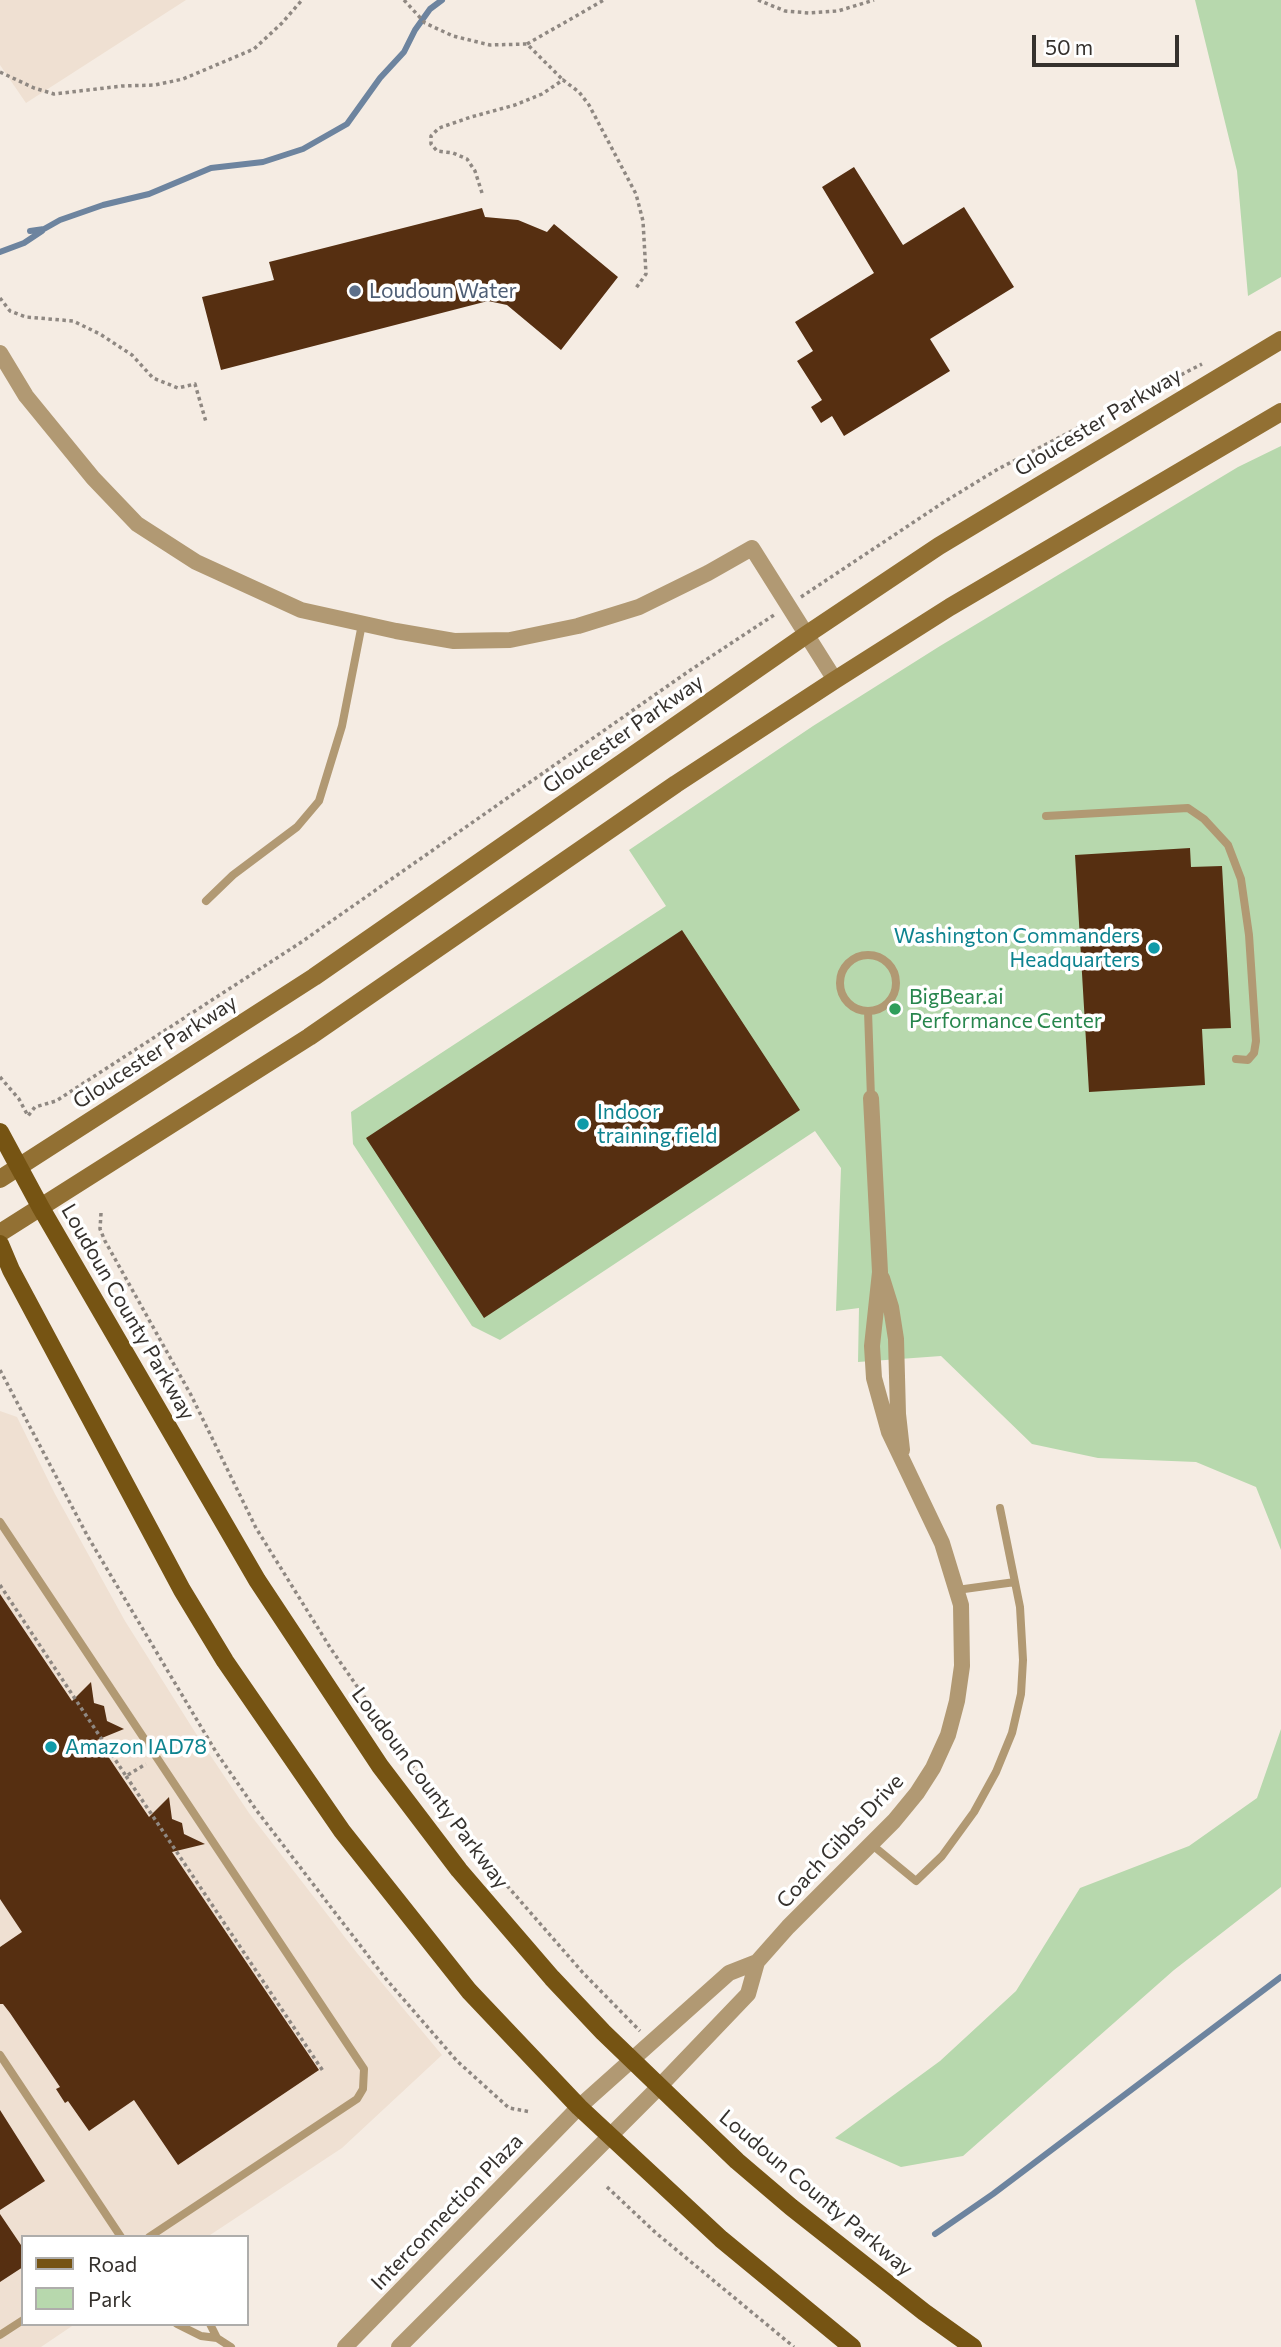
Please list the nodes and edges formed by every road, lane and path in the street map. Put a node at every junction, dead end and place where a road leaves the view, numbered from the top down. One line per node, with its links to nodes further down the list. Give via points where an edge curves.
1 (302, 0): 7 (path, via 254,49 214,68 155,86 54,94)
2 (404, 0): 6 (path, via 425,23 453,36 490,45)
3 (604, 0): 6 (path)
4 (758, 0): 5 (path, via 785,11 809,13 838,11)
5 (874, 0)
6 (527, 44): 8 (path)
7 (0, 72)
8 (562, 80): 9 (path, via 542,94 460,120 431,136 437,151 467,159); 10 (path, via 589,105 636,194 643,221 646,274)
9 (482, 193)
10 (636, 288)
11 (0, 298): 16 (path, via 10,311 26,317 74,321 100,334 132,355 153,378 178,388 195,384)
12 (1281, 340): 19 (main road, Gloucester Parkway, via 1016,499)
13 (0, 353): 18 (street, via 34,406 137,524 196,562 301,610)
14 (1205, 362): 17 (path, via 998,469)
15 (1280, 412): 20 (main road)
16 (206, 422)
17 (788, 606): 18 (street, via 752,548 639,607 510,640 454,640); 19 (street); 25 (path, via 300,943 56,1101 35,1107 28,1116)
18 (362, 624): 22 (lane, via 342,726 319,801 297,827)
19 (806, 635): 20 (street); 28 (main road, Gloucester Parkway, via 314,977)
20 (835, 680): 30 (main road, via 309,1037)
21 (1046, 816): 24 (lane, via 1188,808 1204,818 1228,845 1241,879 1256,1041 1248,1060)
22 (206, 901)
23 (868, 1011): 23 (lane, via 887,1004 897,983 887,962 864,956 845,968 840,987 850,1004); 26 (lane)
24 (1236, 1059)
25 (0, 1077)
26 (871, 1098): 34 (street, Coach Gibbs Drive)
27 (0, 1132): 28 (main road, Loudoun County Parkway)
28 (19, 1167): 29 (main road, Gloucester Parkway); 30 (main road, Loudoun County Parkway)
29 (0, 1179)
30 (41, 1208): 32 (main road); 48 (main road, Loudoun County Parkway, via 257,1580 380,1766 459,1870 552,1978)
31 (101, 1213): 46 (path, via 105,1241 191,1395 256,1528 331,1649 423,1781 489,1865 584,1974)
32 (0, 1233)
33 (0, 1244): 51 (main road, via 176,1579 280,1743 342,1831 469,1991)
34 (880, 1272): 36 (street, Coach Gibbs Drive, via 896,1339); 36 (street, Coach Gibbs Drive, via 872,1346 874,1378 889,1432)
35 (0, 1370): 52 (path, via 95,1549 216,1752 257,1811 386,1979 457,2061 509,2108)
36 (904, 1463): 41 (street, Coach Gibbs Drive, via 942,1543)
37 (1000, 1508): 39 (lane)
38 (0, 1522): 42 (lane)
39 (1015, 1582): 41 (lane); 44 (lane, via 1023,1660 1021,1694 996,1772 942,1856 916,1881)
40 (0, 1585): 43 (path)
41 (957, 1590): 44 (street, Coach Gibbs Drive, via 962,1666 948,1735 917,1793)
42 (156, 1758): 43 (path); 56 (lane, via 364,2069 365,2080 357,2099)
43 (126, 1776): 49 (path)
44 (871, 1844): 45 (street, Coach Gibbs Drive)
45 (757, 1962): 46 (street, Coach Gibbs Drive, via 729,1973); 50 (street, Coach Gibbs Drive, via 748,1994)
46 (652, 2043): 48 (street, Coach Gibbs Drive)
47 (0, 2055): 55 (lane)
48 (632, 2061): 50 (main road, Loudoun County Parkway); 51 (street, Coach Gibbs Drive)
49 (323, 2071)
50 (659, 2087): 53 (street, Coach Gibbs Drive); 67 (main road, Loudoun County Parkway, via 791,2207)
51 (579, 2107): 53 (main road); 63 (street, Interconnection Plaza)
52 (531, 2112)
53 (609, 2136): 64 (street); 66 (main road, via 721,2239)
54 (607, 2186): 65 (path, via 656,2233)
55 (120, 2235)
56 (152, 2235)
57 (21, 2321): 60 (lane)
58 (181, 2326): 61 (lane)
59 (210, 2326): 61 (lane)
60 (0, 2335)
61 (217, 2338): 62 (lane)
62 (231, 2347)
63 (345, 2347)
64 (399, 2347)
65 (794, 2347)
66 (852, 2347)
67 (973, 2347)

